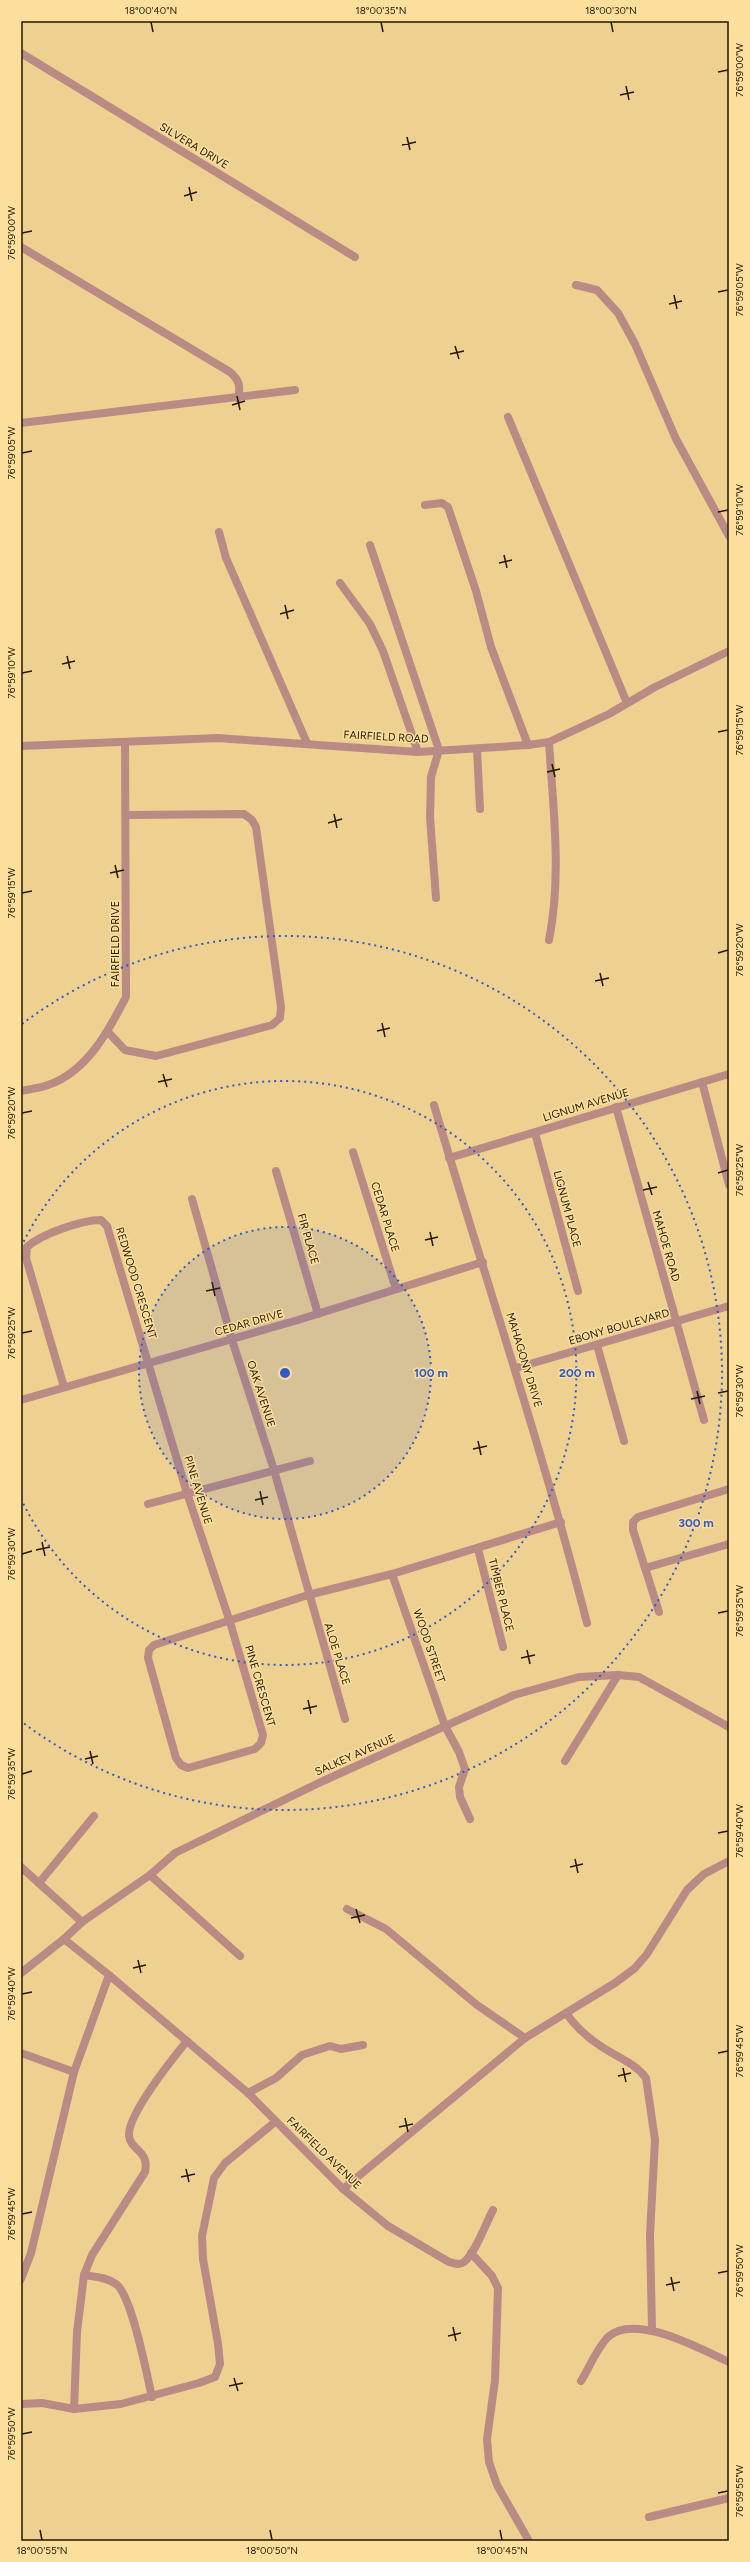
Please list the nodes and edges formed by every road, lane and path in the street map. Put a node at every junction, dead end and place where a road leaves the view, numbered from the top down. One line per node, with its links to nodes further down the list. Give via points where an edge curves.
1 (21, 53): 3 (street, SILVERA DRIVE)
2 (21, 247): 6 (street, via 230,372 239,383)
3 (355, 257)
4 (576, 285): 11 (street, via 597,290 618,313 635,344 676,438)
5 (295, 390): 6 (street)
6 (238, 398): 8 (street)
7 (508, 417): 15 (street)
8 (21, 423)
9 (426, 505): 19 (street, via 442,503 448,507 476,591 491,647)
10 (219, 532): 18 (street, via 226,558)
11 (729, 536)
12 (370, 545): 22 (street)
13 (340, 583): 23 (street, via 370,624)
14 (729, 651): 15 (street, FAIRFIELD ROAD)
15 (627, 703): 16 (street, FAIRFIELD ROAD)
16 (549, 742): 19 (street, FAIRFIELD ROAD); 27 (street, via 555,852 555,910)
17 (125, 743): 18 (street, FAIRFIELD ROAD, via 218,738); 20 (street, FAIRFIELD ROAD); 25 (street, FAIRFIELD DRIVE)
18 (307, 743): 23 (street, FAIRFIELD ROAD)
19 (528, 745): 21 (street, FAIRFIELD ROAD)
20 (21, 746)
21 (477, 749): 22 (street, FAIRFIELD ROAD); 24 (street)
22 (439, 750): 23 (street, FAIRFIELD ROAD); 26 (street, via 431,777 430,817)
23 (418, 752)
24 (480, 809)
25 (127, 815): 28 (street, FAIRFIELD DRIVE, via 126,997); 28 (street, via 244,814 252,820 256,827 281,1007 280,1018 272,1024 156,1056 125,1050)
26 (436, 898)
27 (549, 940)
28 (108, 1032): 31 (street, FAIRFIELD DRIVE, via 74,1070 49,1085)
29 (729, 1074): 30 (street, LIGNUM AVENUE)
30 (702, 1082): 33 (street, LIGNUM AVENUE); 38 (street)
31 (21, 1091)
32 (434, 1105): 36 (street, MAHAGONY DRIVE)
33 (616, 1107): 34 (street, LIGNUM AVENUE); 45 (street, MAHOE ROAD)
34 (535, 1133): 36 (street, LIGNUM AVENUE); 42 (street, LIGNUM PLACE)
35 (353, 1152): 41 (street, CEDAR PLACE)
36 (449, 1158): 40 (street, MAHAGONY DRIVE)
37 (276, 1171): 44 (street, FIR PLACE)
38 (729, 1185)
39 (192, 1199): 46 (street, OAK AVENUE)
40 (483, 1262): 41 (street, CEDAR DRIVE); 49 (street, MAHAGONY DRIVE)
41 (396, 1289): 44 (street, CEDAR DRIVE)
42 (578, 1291)
43 (729, 1306): 45 (street, EBONY BOULEVARD)
44 (318, 1314): 46 (street, CEDAR DRIVE)
45 (676, 1321): 47 (street, EBONY BOULEVARD); 52 (street, MAHOE ROAD)
46 (232, 1340): 48 (street, CEDAR DRIVE); 55 (street, OAK AVENUE)
47 (597, 1345): 49 (street, EBONY BOULEVARD); 53 (street)
48 (150, 1363): 50 (street, CEDAR DRIVE); 50 (street, REDWOOD CRESCENT, via 107,1226 101,1220 90,1220 34,1240 27,1247 26,1258); 57 (street, PINE AVENUE)
49 (516, 1368): 59 (street, MAHAGONY DRIVE)
50 (64, 1387): 51 (street, CEDAR DRIVE)
51 (21, 1400)
52 (704, 1420)
53 (624, 1441)
54 (310, 1461): 55 (street)
55 (274, 1470): 57 (street); 64 (street, OAK AVENUE)
56 (729, 1489): 62 (street, via 638,1517 633,1522 633,1530)
57 (187, 1493): 58 (street); 66 (street, PINE AVENUE)
58 (148, 1504)
59 (561, 1522): 61 (street); 67 (street, MAHAGONY DRIVE)
60 (729, 1544): 62 (street)
61 (478, 1549): 63 (street); 68 (street, TIMBER PLACE)
62 (645, 1568): 65 (street)
63 (392, 1574): 64 (street); 71 (street, WOOD STREET)
64 (308, 1595): 66 (street); 70 (street, ALOE PLACE)
65 (659, 1612)
66 (230, 1622): 66 (street, PINE CRESCENT, via 263,1735 261,1743 255,1749 188,1768 180,1765 176,1758 148,1658 148,1650 154,1645)
67 (587, 1623)
68 (503, 1647)
69 (618, 1675): 71 (street, SALKEY AVENUE, via 579,1677 514,1695); 72 (street, SALKEY AVENUE, via 639,1677); 73 (street)
70 (345, 1719)
71 (445, 1726): 75 (street, WOOD STREET, via 465,1769 459,1787 460,1798); 78 (street, SALKEY AVENUE, via 316,1784 181,1850)
72 (729, 1727)
73 (565, 1761)
74 (94, 1816): 79 (street)
75 (470, 1819)
76 (729, 1861): 86 (street, via 704,1874 687,1890 647,1954 635,1968)
77 (21, 1867): 79 (street)
78 (150, 1875): 81 (street, SALKEY AVENUE); 83 (street)
79 (39, 1883): 81 (street)
80 (347, 1909): 87 (street, via 386,1929 477,2004)
81 (82, 1922): 82 (street, SALKEY AVENUE)
82 (64, 1939): 84 (street, SALKEY AVENUE); 85 (street, FAIRFIELD AVENUE)
83 (240, 1956)
84 (21, 1972)
85 (110, 1975): 88 (street, FAIRFIELD AVENUE); 91 (street)
86 (566, 2012): 87 (street); 99 (street, via 572,2023 597,2043 640,2070 646,2078 655,2140 650,2235)
87 (525, 2038): 94 (street)
88 (187, 2041): 92 (street, FAIRFIELD AVENUE); 97 (street, via 162,2071 132,2124 129,2134 144,2154 147,2164 145,2172 92,2255)
89 (363, 2045): 92 (street, via 341,2049 330,2046 302,2055 276,2078)
90 (21, 2053): 91 (street)
91 (74, 2072): 98 (street, via 31,2253)
92 (248, 2093): 93 (street, FAIRFIELD AVENUE)
93 (275, 2122): 94 (street, FAIRFIELD AVENUE); 102 (street, via 225,2163 214,2178 202,2236 203,2259 220,2364 214,2377)
94 (343, 2189): 96 (street, FAIRFIELD AVENUE, via 388,2226 449,2262 464,2262)
95 (493, 2210): 96 (street)
96 (471, 2253): 107 (street, via 492,2276 498,2288 495,2380 487,2439 489,2462 496,2485)
97 (84, 2275): 102 (street, via 105,2278 118,2285 121,2290 139,2340); 104 (street, via 77,2332)
98 (21, 2279)
99 (652, 2329): 100 (street); 101 (street, via 616,2332 608,2337)
100 (729, 2362)
101 (581, 2381)
102 (152, 2397): 104 (street, via 121,2404)
103 (21, 2404): 104 (street, via 42,2403)
104 (74, 2409)
105 (729, 2498): 106 (street)
106 (649, 2517)
107 (528, 2541)

